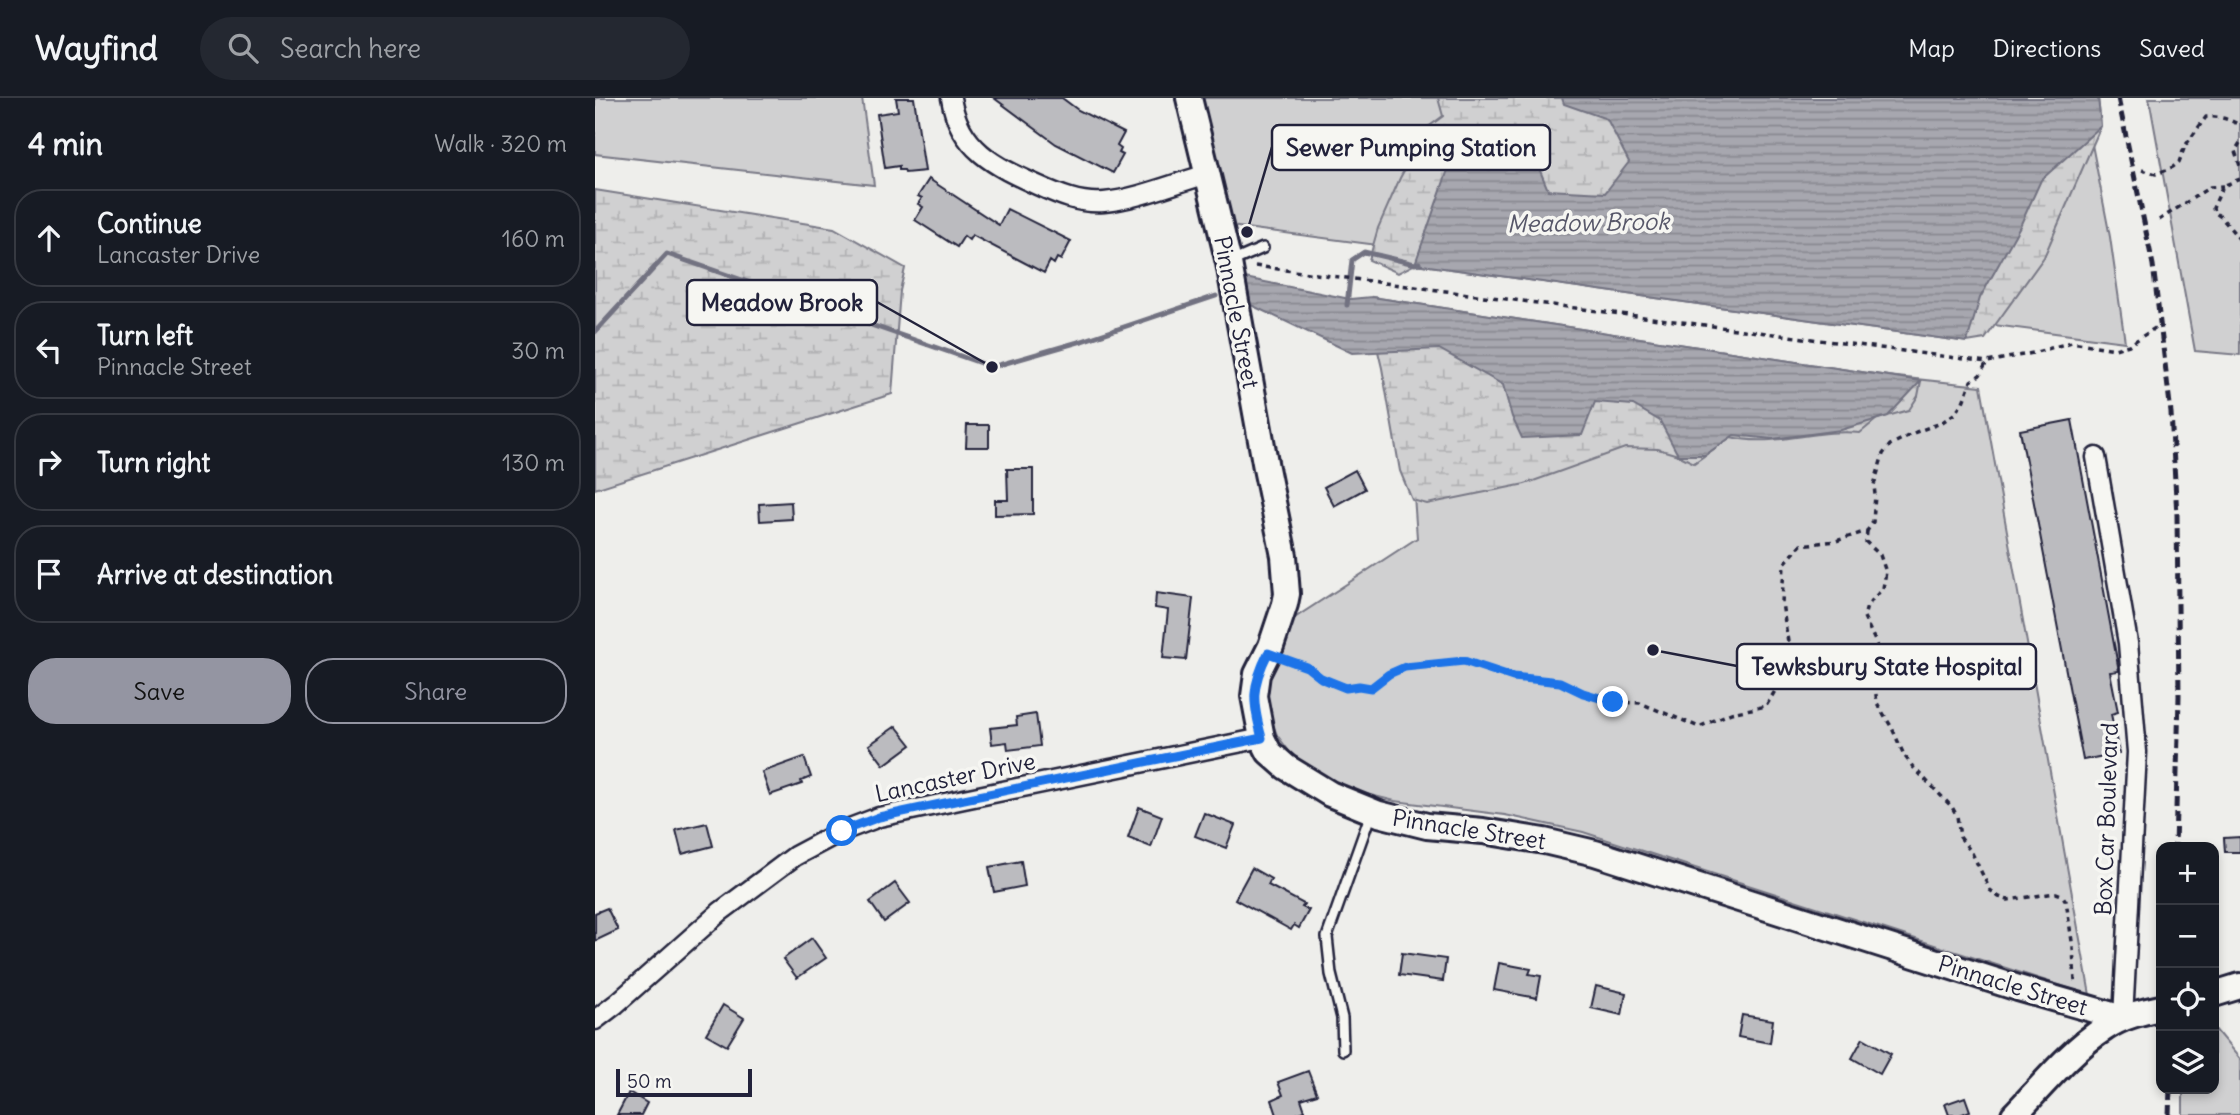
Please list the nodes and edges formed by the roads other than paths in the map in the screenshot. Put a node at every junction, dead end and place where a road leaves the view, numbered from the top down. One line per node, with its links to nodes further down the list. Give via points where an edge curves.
1 (951, 98): 3 (street, via 965,136 988,161 1068,198 1113,201)
2 (1189, 98): 3 (street, Pinnacle Street)
3 (1208, 174): 5 (street, Pinnacle Street)
4 (1263, 248): 5 (lane)
5 (1229, 262): 7 (street, Pinnacle Street, via 1284,555 1287,594 1257,674 1254,695)
6 (2096, 457): 12 (street, Box Car Boulevard, via 2128,643 2137,752)
7 (1262, 738): 8 (street, Pinnacle Street, via 1269,752 1286,766 1330,794); 13 (street, Lancaster Drive, via 879,817 842,831 795,856 720,912)
8 (1372, 812): 12 (street, Pinnacle Street, via 1427,826 1483,831 1595,853); 14 (lane, via 1327,937)
9 (2240, 986): 10 (street)
10 (2219, 992)
11 (2156, 1009): 12 (street)
12 (2123, 1018): 15 (street, via 2084,1044)
13 (595, 1020)
14 (1343, 1050)
15 (2014, 1115)

